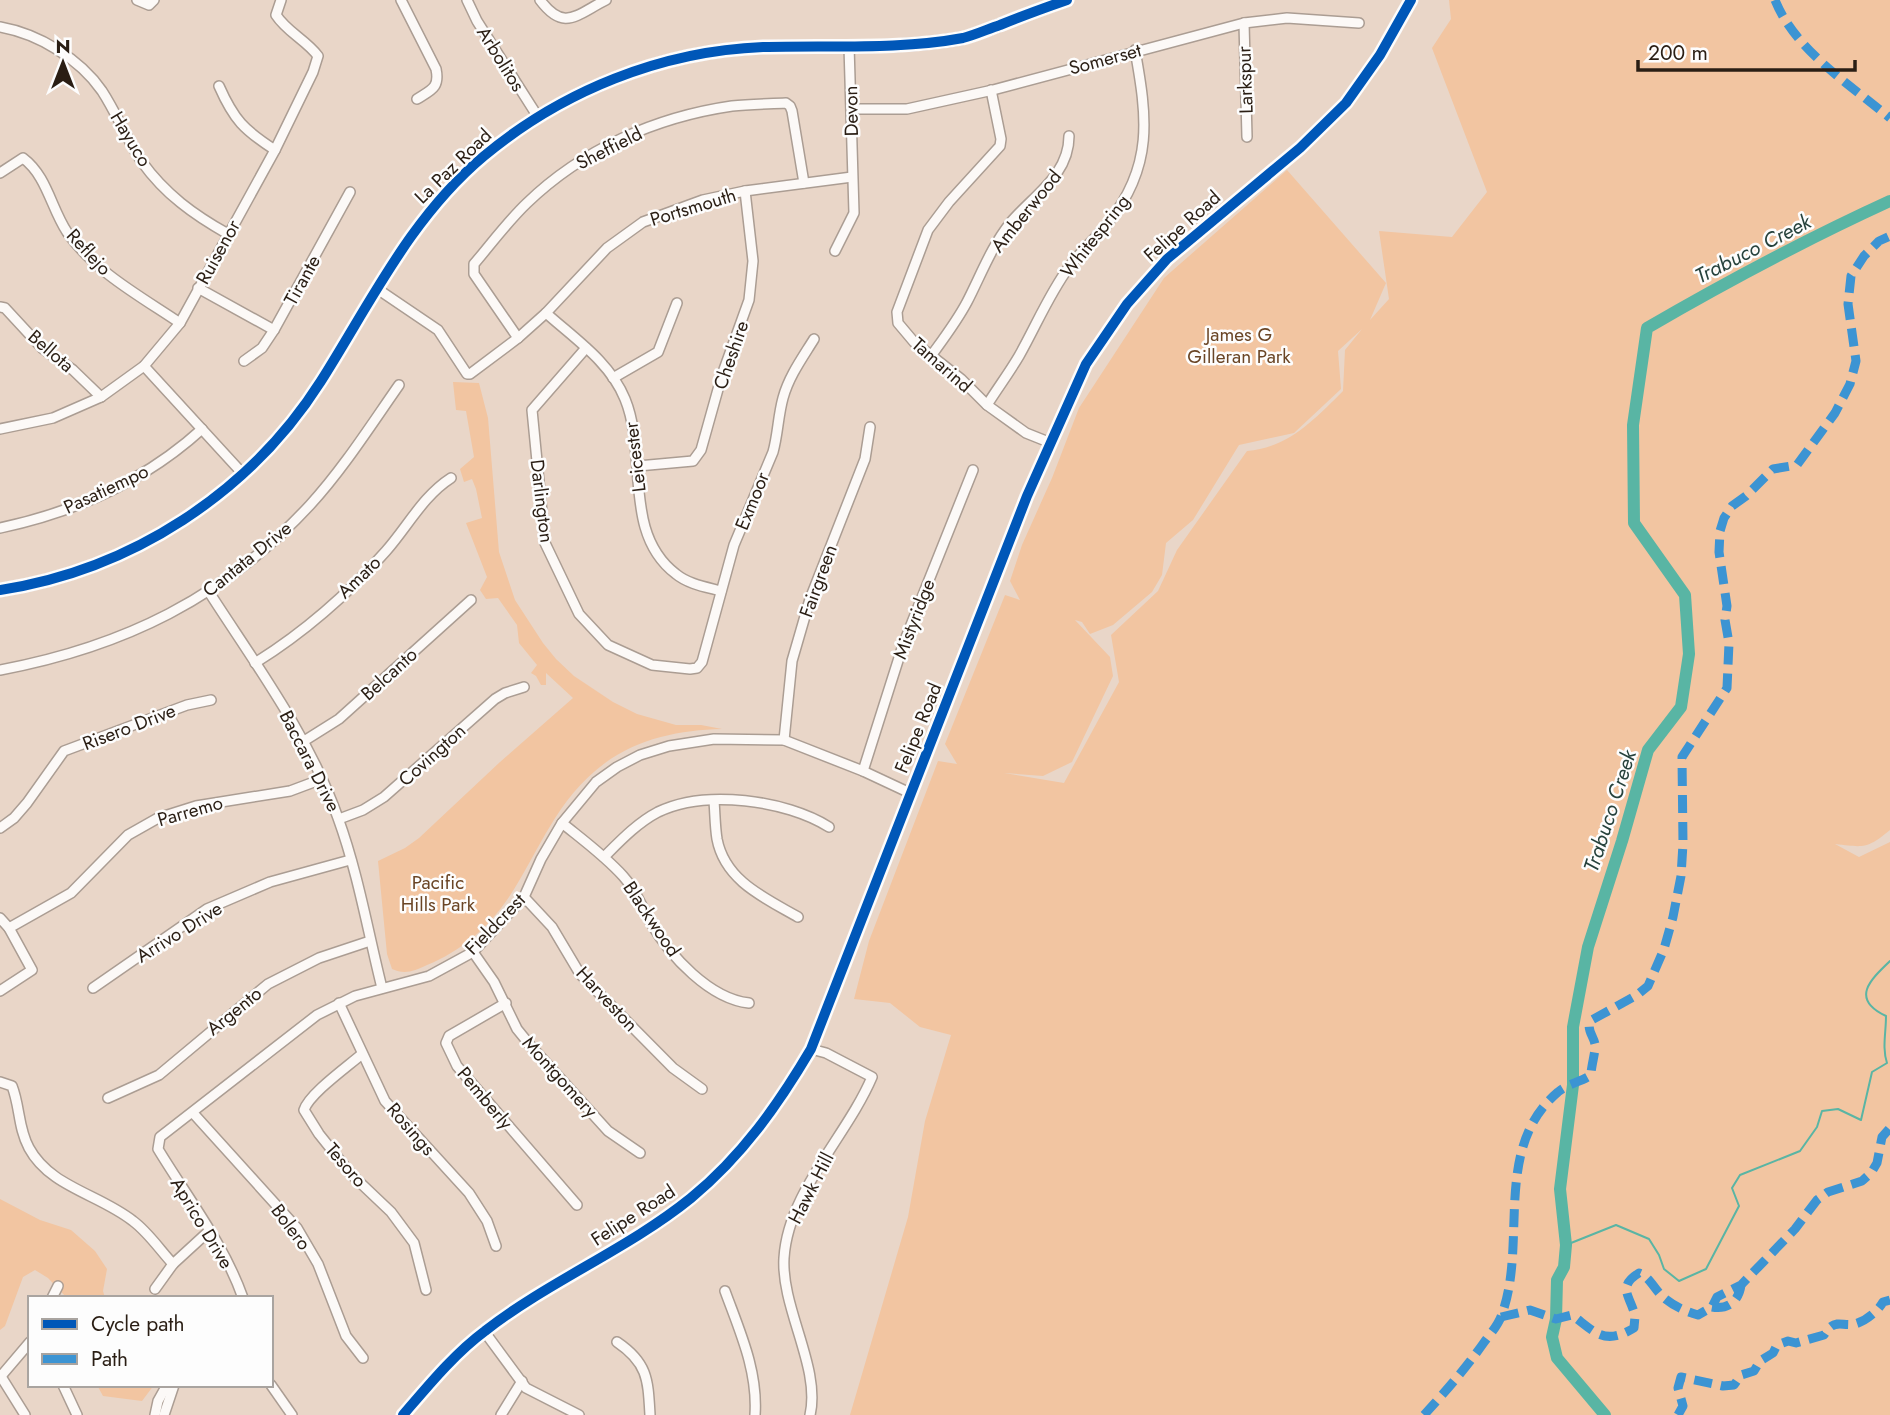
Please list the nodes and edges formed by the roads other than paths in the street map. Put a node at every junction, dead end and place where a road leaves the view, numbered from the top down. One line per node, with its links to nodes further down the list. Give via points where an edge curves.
1 (137, 0): 9 (street)
2 (281, 0): 22 (street, Ruisenor, via 276,15 282,25 318,56)
3 (401, 0): 17 (street, via 438,80)
4 (467, 0): 19 (street, Arbolitos)
5 (540, 0): 6 (street, via 551,14 566,19)
6 (606, 0)
7 (1067, 0): 13 (main road, La Paz Road, via 965,37)
8 (1411, 0): 50 (main road, Felipe Road, via 1346,103 1300,148 1167,259 1127,304 1086,364)
9 (151, 3)
10 (1244, 23): 11 (street, Somerset, via 1287,18); 14 (street, Somerset); 21 (street, Larkspur)
11 (1359, 23)
12 (0, 27): 28 (street, Hayuco, via 41,40 85,69 141,161 163,187 194,215)
13 (849, 46): 18 (street, Devon); 19 (main road, La Paz Road, via 745,48 679,59 602,84)
14 (1135, 50): 16 (street, Somerset); 46 (street, Whitespring, via 1144,104 1144,144 1130,192 1069,267)
15 (219, 86): 22 (street, via 232,115)
16 (991, 90): 18 (street, Somerset, via 907,109); 40 (street, Tamarind, via 1000,146 928,230 897,312 898,323)
17 (417, 99)
18 (852, 109): 24 (street, Devon)
19 (538, 117): 31 (main road, La Paz Road, via 490,152 447,192 415,229)
20 (1069, 136): 40 (street, Amberwood, via 1069,150 1059,171 1004,232 957,319)
21 (1247, 137)
22 (275, 150): 28 (street, Ruisenor)
23 (0, 173): 35 (street, Reflejo, via 23,159 35,167 67,231 89,257 105,273)
24 (852, 177): 25 (street, Portsmouth); 29 (street, via 853,213)
25 (804, 183): 27 (street, Portsmouth); 37 (street, Sheffield, via 792,111 786,103 682,116 613,142 570,167 526,203 474,264 474,274)
26 (350, 191): 36 (street, Tirante)
27 (745, 191): 34 (street, Portsmouth, via 703,200 643,222 607,248); 51 (street, Cheshire, via 753,261 750,300 701,450 694,461)
28 (228, 234): 30 (street, Ruisenor)
29 (835, 251)
30 (198, 288): 35 (street, Ruisenor); 36 (street)
31 (376, 288): 37 (street, Portsmouth, via 438,330 467,374); 53 (main road, La Paz Road, via 312,395)
32 (677, 303): 43 (street, via 659,352)
33 (0, 307): 45 (street, Bellota)
34 (546, 313): 37 (street, Portsmouth); 39 (street, Leicester)
35 (180, 323): 42 (street, Ruisenor)
36 (274, 330): 41 (street, Tirante, via 262,348)
37 (518, 338)
38 (814, 339): 57 (street, Exmoor, via 783,396 773,452 734,545)
39 (586, 348): 43 (street, Leicester); 61 (street, Darlington, via 532,410 545,543 579,614 608,645 652,665)
40 (931, 356): 46 (street, Tamarind)
41 (244, 361)
42 (144, 366): 45 (street, Ruisenor); 49 (street)
43 (613, 378): 51 (street, Leicester, via 632,419)
44 (399, 385): 58 (street, Cantata Drive, via 310,504)
45 (101, 397): 48 (street, Ruisenor, via 53,418)
46 (987, 405): 50 (street, via 1026,433)
47 (870, 427): 65 (street, Fairgreen, via 865,459 810,599 792,661)
48 (0, 429)
49 (202, 429): 53 (street); 55 (street, Pasatiempo, via 175,453 130,481 74,508)
50 (1051, 443): 69 (main road, Felipe Road)
51 (638, 466): 57 (street, Leicester, via 646,536 657,555 677,575)
52 (973, 470): 67 (street, Mistyridge, via 903,645)
53 (243, 474): 56 (main road, La Paz Road, via 184,519 130,550 65,575)
54 (451, 478): 60 (street, Amato, via 429,495 385,552 353,584 303,629)
55 (0, 528)
56 (0, 590)
57 (721, 591): 61 (street, Exmoor)
58 (209, 592): 60 (street, Baccara Drive); 62 (street, Cantata Drive, via 152,624 101,645)
59 (471, 600): 66 (street, Belcanto, via 339,719)
60 (254, 663): 66 (street, Baccara Drive)
61 (697, 668)
62 (0, 670)
63 (524, 688): 71 (street, Covington, via 499,696 384,797)
64 (211, 701): 74 (street, Risero Drive, via 187,705 64,751 27,803)
65 (784, 740): 67 (street); 72 (street, Fieldcrest, via 714,739 640,755 596,782)
66 (304, 741): 68 (street, Baccara Drive)
67 (863, 771): 69 (street)
68 (322, 779): 71 (street, Baccara Drive); 80 (street, Parremo, via 290,791 209,803 158,818 128,835 71,893)
69 (909, 793): 89 (main road, Felipe Road)
70 (714, 801): 73 (street, via 782,806); 75 (street, via 658,812); 78 (street, via 717,839 732,872)
71 (339, 819): 76 (street, Baccara Drive)
72 (562, 823): 75 (street, Blackwood); 77 (street, Fieldcrest)
73 (829, 827)
74 (0, 828)
75 (604, 857): 88 (street, Blackwood, via 634,890 652,925 681,961 723,995)
76 (350, 860): 81 (street, Baccara Drive); 83 (street, Arrivo Drive, via 270,882 207,909)
77 (524, 897): 82 (street, Fieldcrest); 92 (street, Harveston, via 552,927 580,974 673,1068)
78 (798, 917)
79 (0, 918): 80 (street)
80 (9, 928): 85 (street, via 32,970)
81 (370, 941): 84 (street, Baccara Drive); 93 (street, Argento, via 319,958 268,984 159,1075)
82 (473, 952): 84 (street, Fieldcrest, via 429,976); 87 (street, Montgomery)
83 (93, 988)
84 (382, 988): 86 (street, Fieldcrest)
85 (0, 991)
86 (339, 1003): 90 (street, Rosings); 94 (street, Fieldcrest, via 317,1015)
87 (506, 1003): 96 (street, Montgomery, via 517,1029 538,1055 608,1131); 97 (street, Pemberly, via 449,1036 446,1043 457,1066)
88 (749, 1003)
89 (811, 1049): 107 (main road, Felipe Road, via 763,1124 691,1198); 127 (street, Hawk Hill, via 872,1077 801,1200 787,1236 785,1284 805,1355 813,1403)
90 (362, 1054): 99 (street, Rosings, via 385,1101 469,1193); 103 (street, Tesoro, via 304,1110 351,1174 391,1212 414,1243)
91 (0, 1082): 100 (street, via 12,1086 21,1132 48,1172 134,1221)
92 (702, 1090)
93 (108, 1098)
94 (193, 1113): 95 (street, Fieldcrest, via 160,1137); 110 (street, Bolero, via 297,1228 318,1264 346,1336)
95 (158, 1149): 98 (street, Aprico Drive)
96 (640, 1153)
97 (577, 1205)
98 (209, 1231): 100 (street); 106 (street, Aprico Drive)
99 (496, 1246)
100 (173, 1264): 102 (street)
101 (58, 1286): 105 (street)
102 (155, 1289)
103 (426, 1290)
104 (725, 1291): 126 (street, via 749,1357)
105 (53, 1296)
106 (242, 1296)
107 (484, 1331): 112 (street); 122 (main road, Felipe Road)
108 (617, 1342): 125 (street, via 634,1353 648,1377)
109 (28, 1344): 111 (street)
110 (363, 1357)
111 (0, 1375): 117 (street)
112 (522, 1381): 123 (street); 124 (street, via 526,1388)
113 (64, 1387): 118 (street)
114 (170, 1387): 119 (street)
115 (171, 1387): 120 (street)
116 (272, 1387): 121 (street)
117 (25, 1415)
118 (77, 1415)
119 (155, 1415)
120 (164, 1415)
121 (292, 1415)
122 (403, 1415)
123 (502, 1415)
124 (579, 1415)
125 (650, 1415)
126 (755, 1415)
127 (810, 1415)

